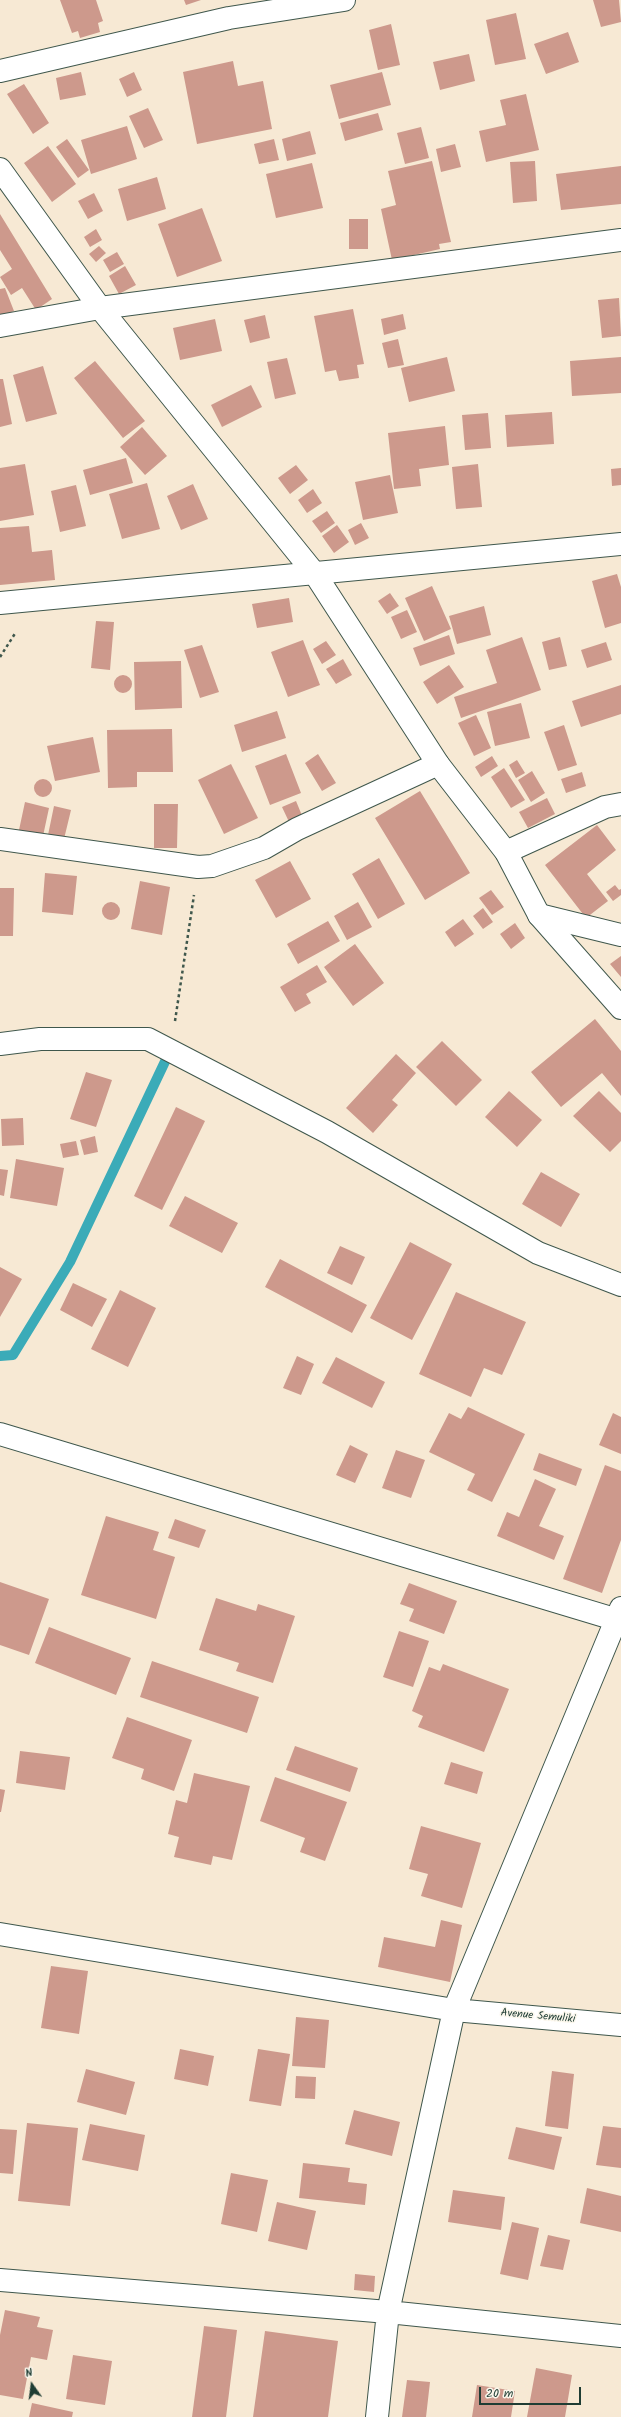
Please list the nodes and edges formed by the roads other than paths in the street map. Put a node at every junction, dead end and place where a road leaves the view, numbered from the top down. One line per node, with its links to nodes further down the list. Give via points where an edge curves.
1 (344, 0): 2 (street, via 229,18)
2 (0, 71)
3 (0, 169): 5 (street)
4 (621, 240): 5 (street)
5 (100, 308): 6 (street); 8 (street)
6 (0, 326)
7 (621, 544): 8 (street)
8 (315, 574): 9 (street); 10 (street)
9 (0, 603)
10 (438, 764): 12 (street, via 297,829 264,848 212,866 198,867); 13 (street)
11 (621, 804): 13 (street, via 605,807)
12 (0, 839)
13 (506, 852): 14 (street)
14 (539, 915): 15 (street); 16 (street)
15 (621, 935)
16 (621, 1008)
17 (0, 1044): 18 (street, via 40,1039 148,1040 327,1132 538,1253)
18 (621, 1285)
19 (0, 1434): 20 (street)
20 (619, 1616): 22 (street)
21 (0, 1934): 22 (street, Avenue Semuliki)
22 (454, 2010): 23 (street, Avenue Semuliki); 25 (street)
23 (621, 2025)
24 (0, 2280): 25 (street)
25 (388, 2312): 26 (street); 27 (street)
26 (621, 2336)
27 (377, 2417)

